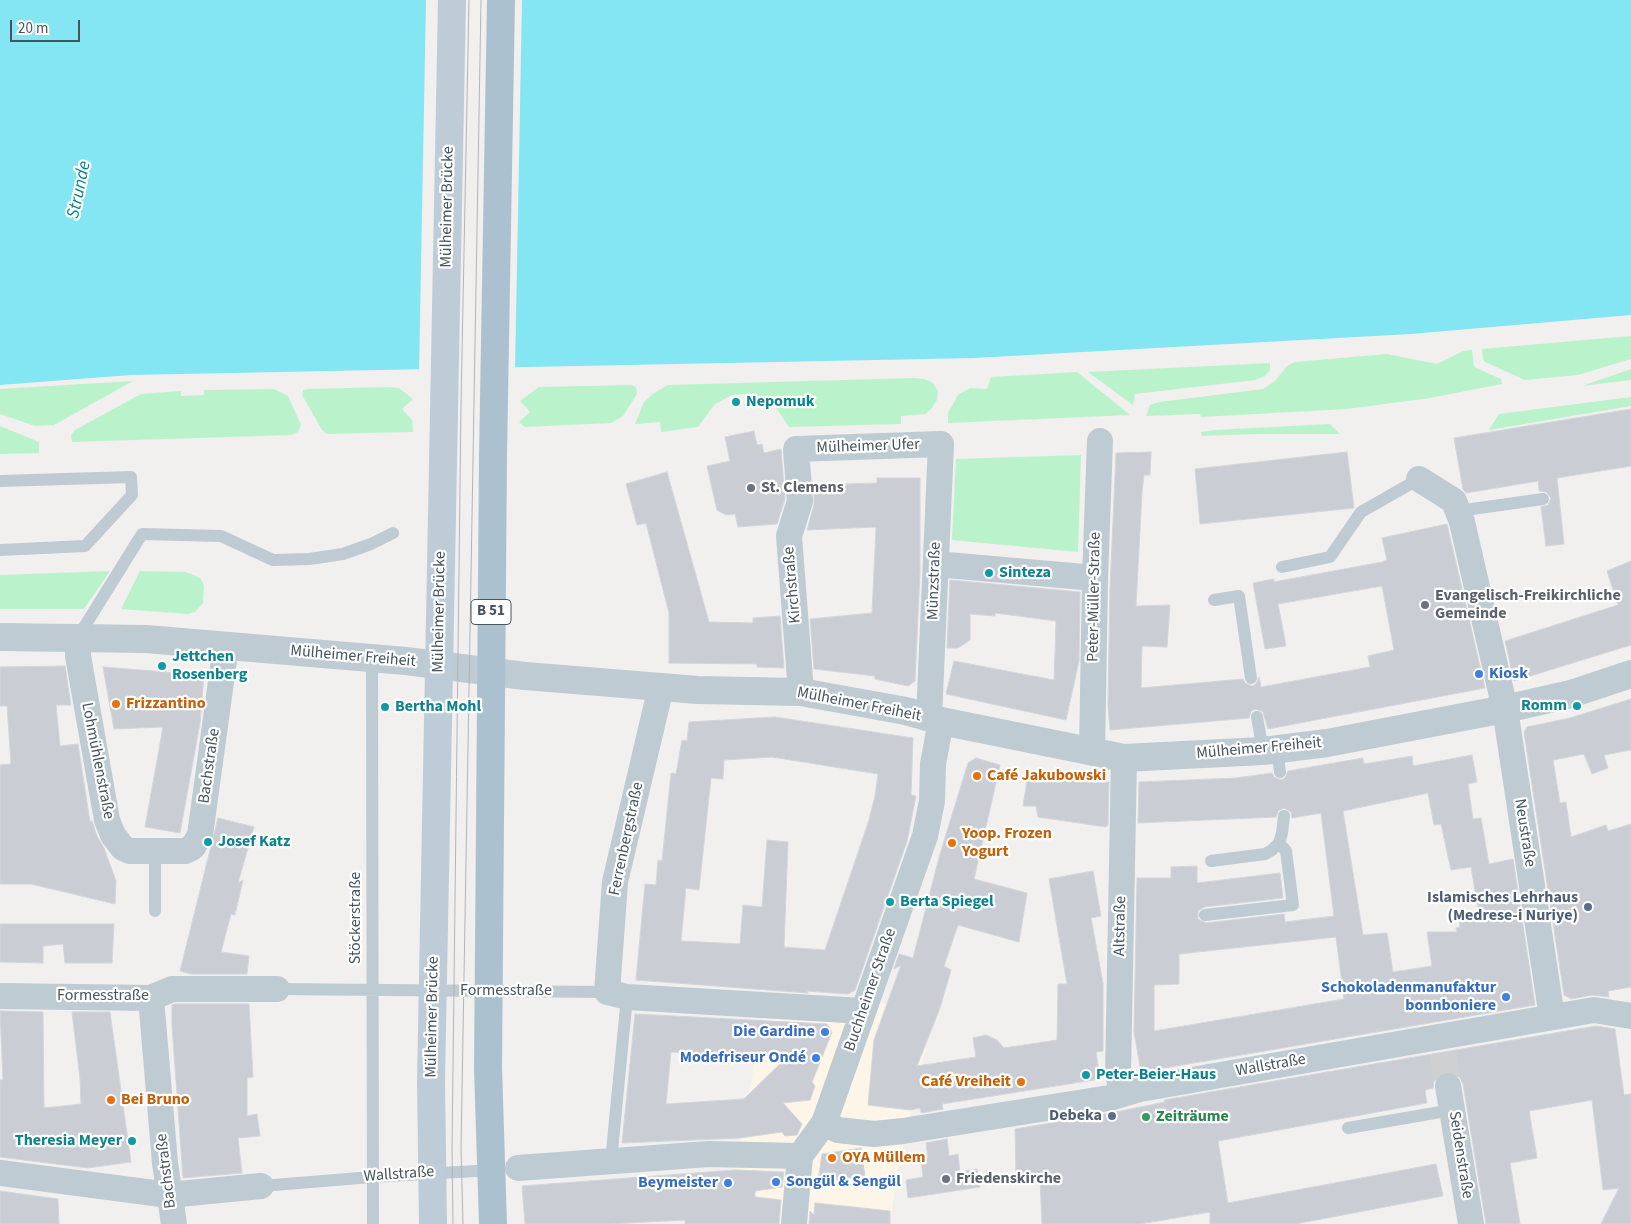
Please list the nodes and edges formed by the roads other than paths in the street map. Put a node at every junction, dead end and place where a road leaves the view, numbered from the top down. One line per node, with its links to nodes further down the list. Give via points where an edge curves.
1 (452, 0): 58 (main road, Mülheimer Brücke, bridge, via 431,1081)
2 (491, 0): 59 (main road, B 51, via 476,1126)
3 (501, 0): 60 (main road, B 51, bridge, via 492,466 488,1068)
4 (1100, 441): 15 (street, Peter-Müller-Straße)
5 (941, 444): 6 (street, Mülheimer Ufer); 13 (street, Münzstraße)
6 (796, 449): 24 (street, Kirchstraße, via 800,501 789,536)
7 (1419, 479): 10 (street, via 1454,501); 14 (lane, via 1361,512 1330,556)
8 (0, 481): 12 (lane, via 131,477 132,495 85,546)
9 (1543, 498): 10 (lane)
10 (1458, 512): 25 (street, Neustraße)
11 (393, 533): 18 (lane, via 343,554 273,560 221,536 142,534)
12 (0, 550)
13 (936, 564): 15 (street); 27 (street, Münzstraße)
14 (1282, 567)
15 (1095, 578): 28 (street, Peter-Müller-Straße)
16 (1214, 600): 22 (lane, via 1239,596)
17 (0, 637): 18 (street, Mülheimer Freiheit)
18 (78, 637): 19 (street, Mülheimer Freiheit); 33 (street, Lohmühlenstraße, via 78,656 107,820 113,836 123,848)
19 (226, 645): 20 (street, Mülheimer Freiheit); 33 (street, Bachstraße, via 200,835 193,847 185,851)
20 (372, 658): 23 (street, Mülheimer Freiheit, via 525,676); 38 (lane, Stöckerstraße)
21 (1631, 674): 25 (street, Mülheimer Freiheit, via 1571,694)
22 (1251, 678)
23 (661, 687): 24 (street, Mülheimer Freiheit); 40 (street, Ferrenbergstraße, via 615,882)
24 (801, 692): 27 (street, Mülheimer Freiheit, via 906,711)
25 (1505, 709): 29 (street, Mülheimer Freiheit, via 1327,742); 43 (street, Neustraße)
26 (1257, 717): 29 (lane)
27 (935, 720): 28 (street, Mülheimer Freiheit); 42 (street, Buchheimer Straße, via 932,801 925,836)
28 (1092, 752): 30 (street, Mülheimer Freiheit)
29 (1273, 757): 30 (street, Mülheimer Freiheit)
30 (1124, 758): 45 (street, Altstraße, via 1118,1075)
31 (1284, 816): 32 (lane)
32 (1279, 843): 34 (lane, via 1265,854); 36 (lane, via 1286,851 1293,905)
33 (155, 851): 35 (lane)
34 (1211, 862)
35 (155, 911)
36 (1205, 915)
37 (276, 989): 38 (lane, Formesstraße); 39 (street, Formesstraße)
38 (373, 990): 40 (lane, Formesstraße); 53 (lane, Stöckerstraße)
39 (162, 993): 41 (street, Formesstraße); 55 (street, Bachstraße, via 164,1153)
40 (617, 994): 42 (street, Formesstraße); 50 (lane, Ferrenbergstraße)
41 (0, 996)
42 (863, 1011): 47 (street, Buchheimer Straße)
43 (1552, 1016): 44 (street, Wallstraße, via 1594,1010); 45 (street, Wallstraße, via 1441,1045)
44 (1631, 1016)
45 (1123, 1094): 47 (street, Wallstraße, via 874,1134 838,1130)
46 (1450, 1098): 48 (lane); 62 (street, Seidenstraße)
47 (824, 1123): 49 (street, Buchheimer Straße)
48 (1348, 1128)
49 (800, 1156): 50 (street, Wallstraße, via 709,1154); 61 (street)
50 (611, 1161): 51 (street, Wallstraße)
51 (518, 1168): 53 (lane, Wallstraße)
52 (0, 1173): 55 (street, Wallstraße)
53 (372, 1177): 54 (lane, Wallstraße); 57 (lane, Stöckerstraße)
54 (261, 1186): 55 (street, Wallstraße)
55 (169, 1195): 56 (street, Bachstraße)
56 (174, 1224)
57 (373, 1224)
58 (433, 1224)
59 (479, 1224)
60 (493, 1224)
61 (794, 1224)
62 (1471, 1224)

